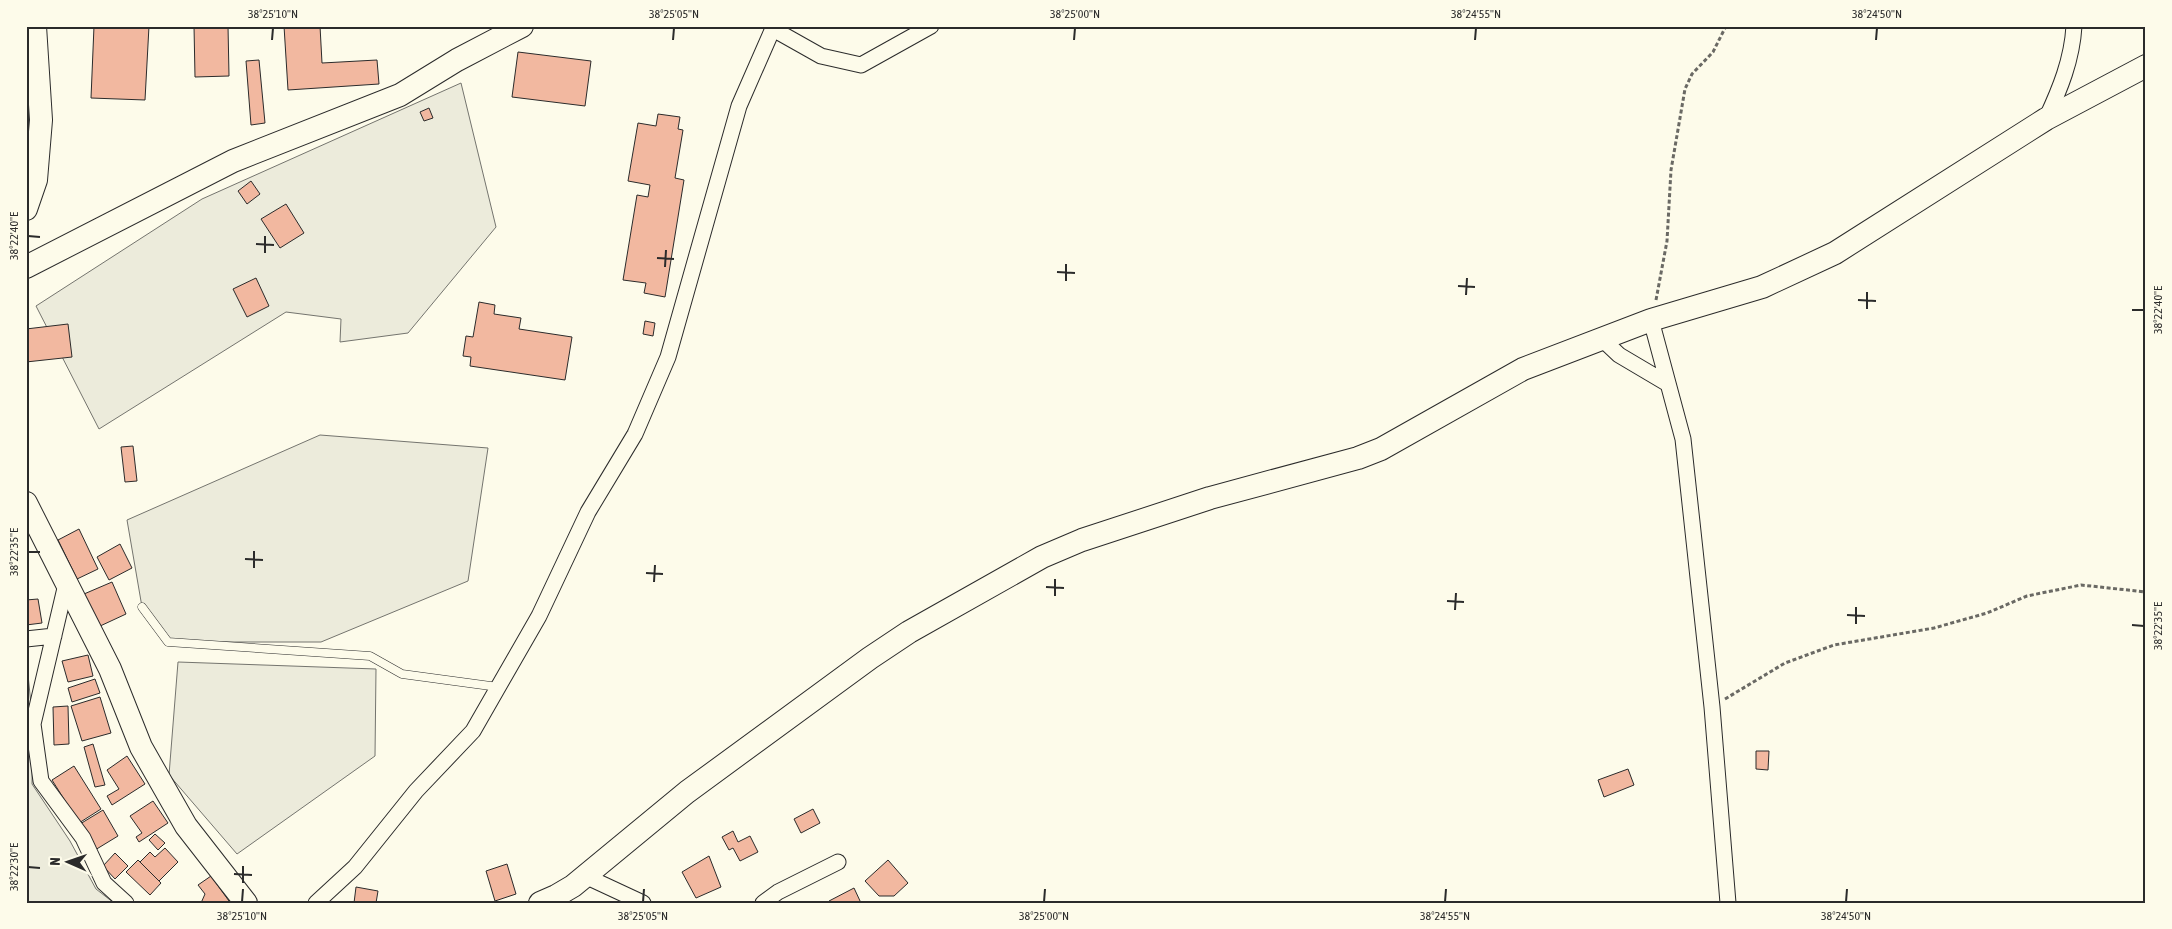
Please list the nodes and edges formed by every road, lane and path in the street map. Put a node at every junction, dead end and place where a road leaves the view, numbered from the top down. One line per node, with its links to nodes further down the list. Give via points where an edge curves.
1 (35, 26): 9 (street, via 41,120 36,180)
2 (522, 26): 10 (street, via 400,95 233,161)
3 (930, 26): 6 (street, via 861,65 821,56)
4 (1726, 26): 11 (path, via 1713,52 1692,74 1685,89 1671,170 1667,241)
5 (2074, 26): 8 (street, via 2069,63)
6 (773, 28): 20 (street, via 739,106 668,357 635,434 588,512 539,616)
7 (2146, 66): 8 (street)
8 (2046, 119): 11 (street, via 1835,252 1762,287)
9 (26, 208)
10 (26, 267)
11 (1651, 320): 12 (street); 13 (street)
12 (1601, 338): 13 (street, via 1618,355); 23 (street, via 1523,369 1381,449 1210,498 1082,540 1042,557 925,622 870,658 687,792)
13 (1668, 384): 21 (street, via 1683,439)
14 (26, 503): 15 (street)
15 (66, 584): 18 (street); 25 (street, via 110,669 141,747 186,826)
16 (2146, 592): 21 (path, via 2080,584 2027,596 1988,613 1934,628 1834,645 1784,662)
17 (142, 607): 20 (lane, via 168,642 370,656 402,674)
18 (54, 636): 19 (street); 24 (street, via 33,724 41,781 84,838 104,882)
19 (26, 639)
20 (498, 687): 26 (street, via 473,731 416,791 355,867)
21 (1712, 708): 30 (street)
22 (838, 862): 29 (street)
23 (585, 876): 27 (street); 28 (street)
24 (126, 903)
25 (246, 903)
26 (316, 903)
27 (540, 903)
28 (643, 903)
29 (763, 903)
30 (1728, 903)

